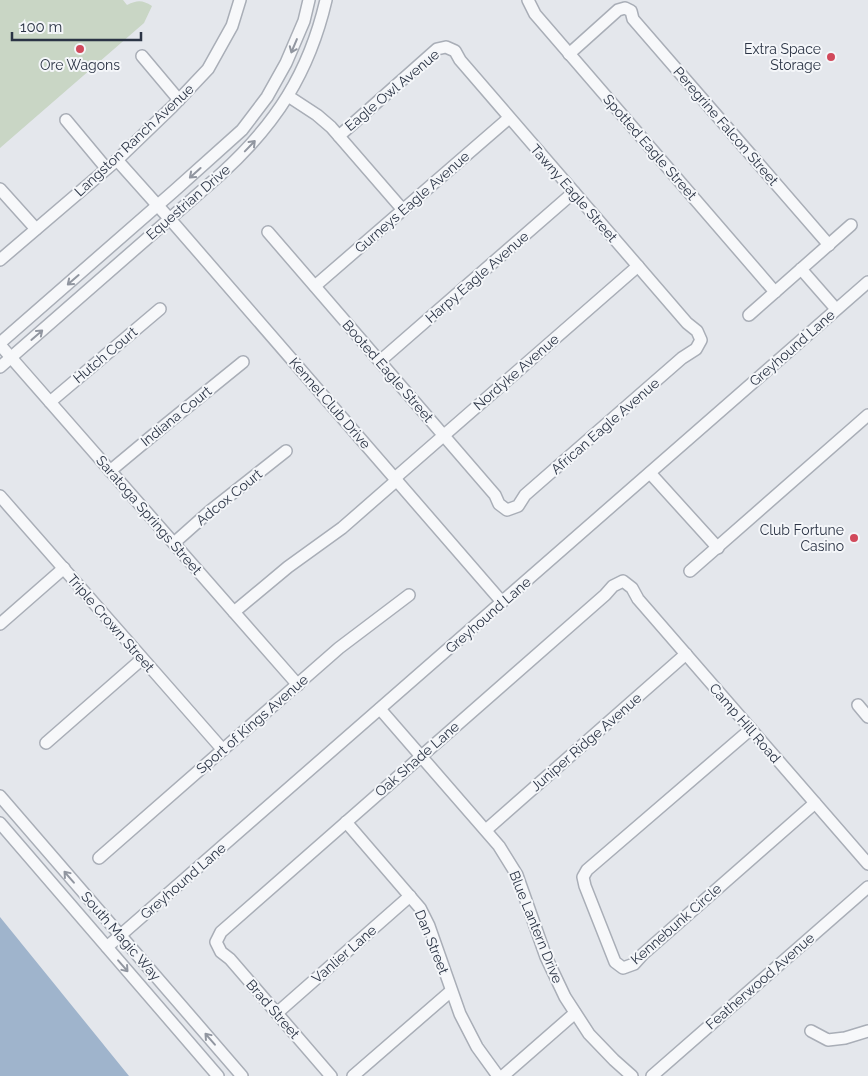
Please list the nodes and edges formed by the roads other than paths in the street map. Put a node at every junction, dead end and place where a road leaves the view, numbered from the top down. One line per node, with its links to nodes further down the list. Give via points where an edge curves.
1 (240, 0): 9 (street, Langston Ranch Avenue, via 232,26 208,69)
2 (309, 0): 17 (street, Equestrian Drive, one-way to 17, via 304,22 286,63 254,116)
3 (326, 0): 8 (street, Equestrian Drive, via 310,52)
4 (528, 0): 6 (street, Spotted Eagle Street, via 535,14)
5 (446, 47): 10 (street, Tawny Eagle Street, via 455,51); 12 (street, Eagle Owl Avenue, via 437,49)
6 (569, 54): 23 (street, Peregrine Falcon Street, via 618,10 625,8 630,11); 29 (street, Spotted Eagle Street)
7 (142, 56): 9 (street)
8 (288, 96): 12 (street, via 317,115); 19 (street, Equestrian Drive, one-way to 8, via 244,153 270,124)
9 (179, 100): 13 (street, Langston Ranch Avenue)
10 (509, 118): 16 (street, Tawny Eagle Street); 18 (street, Gurneys Eagle Avenue)
11 (66, 120): 14 (street)
12 (339, 136): 18 (street)
13 (116, 160): 14 (street, Langston Ranch Avenue); 17 (street, Kennel Club Drive)
14 (106, 168): 21 (street, Langston Ranch Avenue)
15 (0, 189): 21 (street)
16 (574, 192): 25 (street, Tawny Eagle Street); 36 (street, Harpy Eagle Avenue)
17 (158, 205): 19 (street, Kennel Club Drive); 34 (street, Equestrian Drive, one-way to 34)
18 (403, 210): 28 (street, Gurneys Eagle Avenue)
19 (170, 219): 35 (street, Equestrian Drive, one-way to 19); 45 (street, Kennel Club Drive)
20 (851, 225): 23 (street)
21 (36, 229): 24 (street, Langston Ranch Avenue)
22 (268, 232): 28 (street, Booted Eagle Street)
23 (829, 245): 26 (street)
24 (0, 260)
25 (638, 266): 33 (street, Tawny Eagle Street); 41 (street, Nordyke Avenue)
26 (801, 269): 29 (street); 31 (street)
27 (868, 282): 31 (street, Greyhound Lane)
28 (315, 286): 36 (street, Booted Eagle Street)
29 (775, 292): 32 (street)
30 (160, 308): 39 (street, Hutch Court)
31 (836, 309): 44 (street, Greyhound Lane)
32 (749, 315)
33 (702, 340): 47 (street, African Eagle Avenue, via 696,349 525,496 518,506)
34 (0, 344): 35 (street, Saratoga Springs Street)
35 (11, 357): 38 (street, Equestrian Drive); 39 (street, Saratoga Springs Street)
36 (380, 361): 41 (street, Booted Eagle Street)
37 (243, 362): 43 (street, Indiana Court)
38 (0, 367)
39 (50, 402): 43 (street, Saratoga Springs Street)
40 (868, 416): 49 (street)
41 (444, 435): 45 (street, Nordyke Avenue); 47 (street, Booted Eagle Street)
42 (286, 451): 48 (street, Adcox Court)
43 (110, 471): 48 (street, Saratoga Springs Street)
44 (650, 473): 49 (street); 54 (street, Greyhound Lane)
45 (396, 479): 54 (street, Kennel Club Drive); 55 (street, Nordyke Avenue, via 342,528)
46 (0, 496): 50 (street, Triple Crown Street)
47 (507, 510)
48 (174, 543): 55 (street, Saratoga Springs Street)
49 (718, 548): 51 (street)
50 (64, 568): 56 (street); 58 (street, Triple Crown Street)
51 (690, 572)
52 (623, 581): 57 (street, Camp Hill Road); 66 (street, Oak Shade Lane, via 612,586)
53 (409, 595): 59 (street, Sport of Kings Avenue, via 339,648)
54 (502, 602): 61 (street, Greyhound Lane)
55 (234, 612): 59 (street, Saratoga Springs Street)
56 (0, 624)
57 (686, 654): 63 (street, Camp Hill Road); 71 (street, Juniper Ridge Avenue)
58 (142, 659): 64 (street); 65 (street, Triple Crown Street)
59 (298, 685): 65 (street, Sport of Kings Avenue)
60 (858, 706): 62 (street)
61 (380, 709): 66 (street, Blue Lantern Drive); 76 (street, Greyhound Lane)
62 (868, 716)
63 (751, 728): 68 (street, Camp Hill Road); 68 (street, Kennebunk Circle, via 587,870 583,877 585,886 615,962 623,968 634,964)
64 (46, 743)
65 (223, 750): 72 (street, Sport of Kings Avenue)
66 (421, 756): 69 (street, Oak Shade Lane); 71 (street, Blue Lantern Drive)
67 (0, 796): 76 (street, South Magic Way, one-way to 67)
68 (815, 803): 73 (street, Camp Hill Road)
69 (346, 822): 75 (street, Dan Street); 77 (street, Oak Shade Lane, via 221,932)
70 (0, 823): 78 (street, South Magic Way)
71 (486, 830): 81 (street, Blue Lantern Drive, via 510,861 552,971)
72 (99, 858)
73 (868, 864)
74 (868, 887): 91 (street, Featherwood Avenue)
75 (410, 896): 79 (street, Dan Street, via 425,918); 80 (street, Vanlier Lane)
76 (120, 936): 78 (street, Greyhound Lane); 85 (street, South Magic Way, one-way to 76)
77 (216, 942): 80 (street, Brad Street, via 221,952)
78 (108, 947): 84 (street, South Magic Way, one-way to 84)
79 (451, 991): 87 (street); 88 (street, Dan Street, via 477,1047)
80 (277, 1013): 86 (street, Brad Street)
81 (575, 1013): 89 (street); 90 (street, Blue Lantern Drive, via 601,1047)
82 (811, 1031): 83 (street, via 828,1040)
83 (868, 1032)
84 (218, 1076)
85 (242, 1076)
86 (331, 1076)
87 (353, 1076)
88 (498, 1076)
89 (503, 1076)
90 (632, 1076)
91 (652, 1076)

